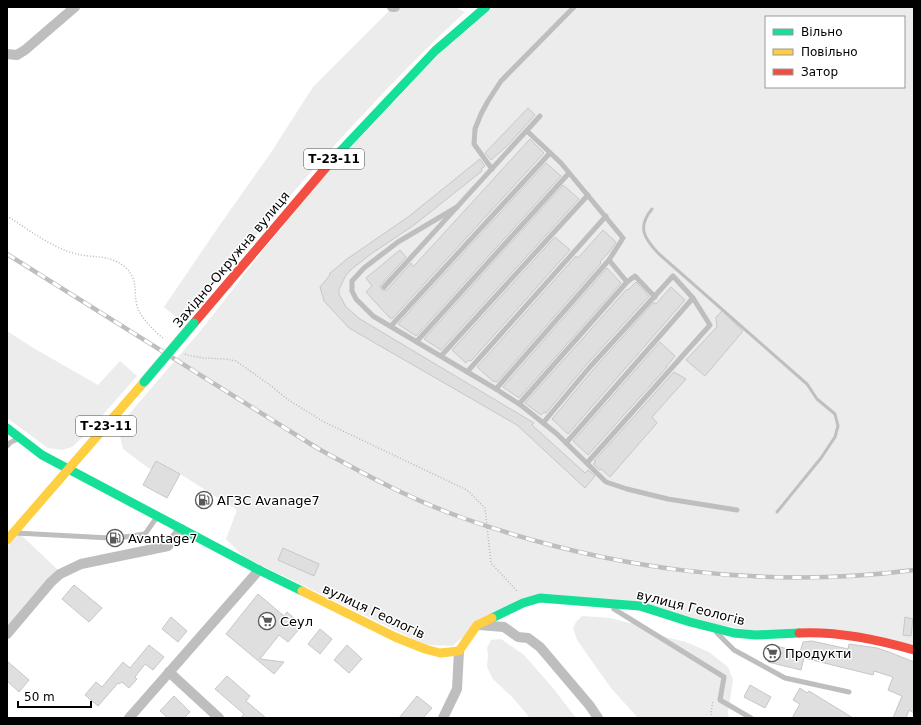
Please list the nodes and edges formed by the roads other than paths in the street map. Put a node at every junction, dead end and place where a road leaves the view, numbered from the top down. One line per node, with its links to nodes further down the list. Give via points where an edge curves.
1 (75, 7): 6 (street)
2 (392, 7): 3 (street)
3 (395, 7)
4 (486, 7): 32 (street, Західно-Окружна вулиця / Т-23-11, bridge, via 435,51 322,171)
5 (574, 7): 10 (lane, via 501,82 481,114 475,129 474,144)
6 (12, 55)
7 (540, 116): 8 (lane)
8 (527, 131): 9 (lane); 10 (lane)
9 (550, 153): 11 (lane); 20 (lane)
10 (492, 169): 13 (lane)
11 (569, 173): 12 (lane); 21 (lane)
12 (588, 195): 14 (lane); 22 (lane)
13 (457, 207): 17 (lane); 20 (lane, via 398,242 364,268 352,281 352,291 356,299 373,316)
14 (606, 216): 15 (lane, via 623,238); 23 (lane)
15 (609, 260): 16 (lane); 24 (lane)
16 (627, 282): 18 (lane, via 635,276); 25 (lane)
17 (384, 287)
18 (655, 296): 19 (lane, via 673,276); 26 (lane)
19 (693, 298): 29 (lane); 31 (lane, via 710,325)
20 (391, 326): 21 (lane)
21 (417, 341): 22 (lane)
22 (442, 356): 23 (lane)
23 (467, 372): 24 (lane)
24 (496, 389): 25 (lane)
25 (519, 404): 26 (lane)
26 (543, 423): 29 (lane)
27 (7, 428): 28 (street, вулиця Геологів)
28 (20, 438): 30 (lane); 32 (street, вулиця Геологів, via 42,455)
29 (566, 442): 31 (lane)
30 (7, 446)
31 (587, 463): 33 (lane, via 606,482 626,489 668,499)
32 (67, 469): 34 (street, вулиця Геологів); 36 (street, Західно-Окружна вулиця / Т-23-11)
33 (737, 510)
34 (158, 516): 35 (street, вулиця Геологів); 38 (lane, via 145,534)
35 (181, 529): 40 (street, вулиця Геологів); 44 (street, via 168,546 81,564 60,574)
36 (13, 532): 37 (lane); 39 (street, Західно-Окружна вулиця / Т-23-11)
37 (110, 538)
38 (117, 538)
39 (7, 540)
40 (259, 570): 46 (street, вулиця Геологів, via 395,637 440,653); 47 (street)
41 (605, 603): 42 (street, вулиця Геологів, via 540,598); 43 (street, вулиця Геологів, via 640,606); 53 (lane, via 724,677 720,700)
42 (477, 625): 46 (street); 52 (street, via 504,627 518,637 528,638 540,647)
43 (711, 627): 45 (street, вулиця Геологів, via 756,635 822,632 879,640); 48 (lane, via 734,650 784,678)
44 (7, 634)
45 (914, 650)
46 (459, 651): 51 (street, via 457,689)
47 (169, 672): 49 (street); 50 (street)
48 (849, 692)
49 (129, 718)
50 (219, 718)
51 (443, 718)
52 (598, 718)
53 (752, 718)

